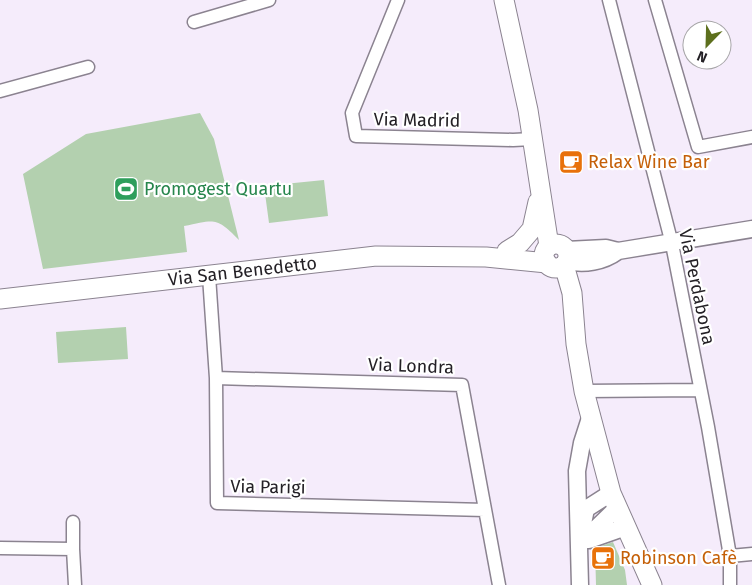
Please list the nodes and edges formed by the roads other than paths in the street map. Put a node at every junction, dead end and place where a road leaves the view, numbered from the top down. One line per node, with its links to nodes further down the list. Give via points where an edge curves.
1 (268, 0): 6 (street)
2 (398, 0): 10 (street, Via Madrid, via 352,114 356,136)
3 (504, 0): 10 (main road)
4 (609, 0): 13 (street, Via Perdabona)
5 (655, 0): 9 (street, via 698,147)
6 (194, 22)
7 (88, 67): 8 (street)
8 (0, 91)
9 (752, 137)
10 (532, 139): 11 (main road)
11 (542, 189): 14 (main road, via 532,229 520,243); 15 (main road, via 550,199)
12 (752, 229): 13 (street)
13 (672, 244): 15 (street, via 618,252 608,259 575,263); 20 (street, Via Perdabona)
14 (507, 251): 15 (main road, Via San Benedetto); 16 (main road, Via San Benedetto)
15 (557, 256): 16 (main road, Via San Benedetto); 21 (main road, via 572,293)
16 (486, 257): 17 (main road, Via San Benedetto, via 376,256)
17 (210, 276): 18 (main road, Via San Benedetto); 19 (street, Via Parigi)
18 (0, 299)
19 (216, 378): 24 (street, Via Londra, via 462,385); 24 (street, Via Parigi, via 217,503)
20 (700, 390): 21 (street); 31 (street, Via Perdabona)
21 (584, 391): 22 (main road)
22 (590, 415): 23 (main road); 27 (street, via 577,471)
23 (614, 500): 26 (main road); 27 (street, via 586,509)
24 (485, 510): 33 (street, Via Londra)
25 (73, 522): 29 (street)
26 (626, 527): 27 (street); 35 (main road)
27 (580, 539): 34 (street)
28 (0, 548): 29 (street)
29 (72, 549): 32 (street)
30 (752, 554): 31 (street)
31 (730, 556): 36 (street, Via Perdabona)
32 (75, 585)
33 (498, 585)
34 (580, 585)
35 (652, 585)
36 (730, 585)

